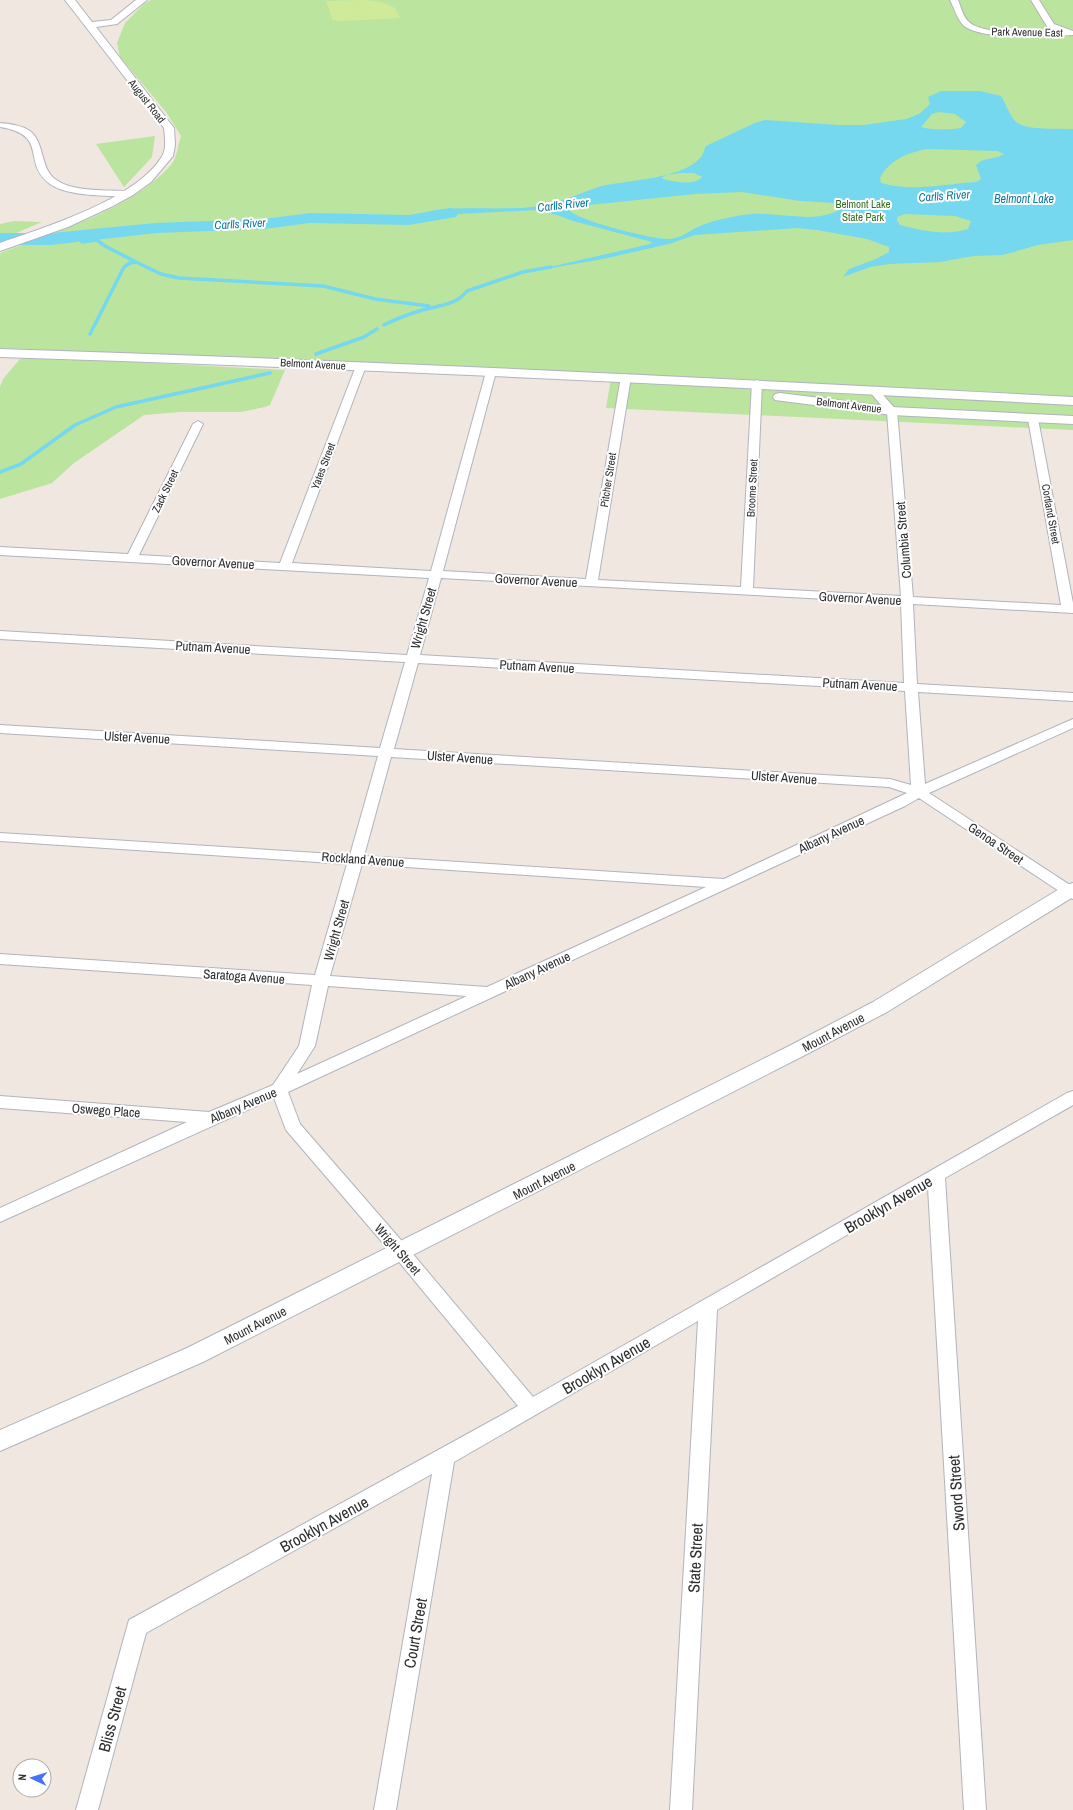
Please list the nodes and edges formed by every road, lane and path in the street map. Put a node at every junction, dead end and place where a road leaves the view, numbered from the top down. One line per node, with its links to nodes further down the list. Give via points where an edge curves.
1 (70, 0): 5 (street, August Road)
2 (142, 0): 5 (street, via 114,22)
3 (954, 0): 7 (street, Park Avenue East, via 966,24 981,31)
4 (1035, 0): 6 (street)
5 (88, 25): 10 (street, August Road, via 169,128 171,141 168,157 153,175)
6 (1051, 26): 7 (street); 8 (street)
7 (1041, 33): 8 (street, Park Avenue East)
8 (1073, 33)
9 (0, 126): 10 (street, via 23,130 31,136 46,176 55,183 72,189)
10 (128, 194): 11 (street, August Road, via 93,211)
11 (2, 246)
12 (0, 353): 13 (street, Belmont Avenue)
13 (361, 366): 14 (street, Belmont Avenue); 25 (street, Yates Street)
14 (491, 372): 15 (street, Belmont Avenue); 26 (street, Wright Street)
15 (626, 377): 16 (street, Belmont Avenue); 27 (street, Pitcher Street)
16 (757, 389): 17 (street, Belmont Avenue); 19 (street, Belmont Avenue); 28 (street, Broome Street)
17 (874, 391): 18 (street, Belmont Avenue); 19 (street)
18 (1073, 401)
19 (892, 411): 20 (street, Belmont Avenue); 29 (street, Columbia Street)
20 (1033, 419): 21 (street, Belmont Avenue); 30 (street, Cortland Street)
21 (1073, 420)
22 (198, 424): 24 (street, Zack Street)
23 (0, 551): 24 (street, Governor Avenue)
24 (132, 558): 25 (street, Governor Avenue)
25 (285, 566): 26 (street, Governor Avenue)
26 (436, 575): 27 (street, Governor Avenue); 32 (street, Wright Street)
27 (591, 583): 28 (street, Governor Avenue)
28 (747, 592): 29 (street, Governor Avenue)
29 (908, 600): 30 (street, Governor Avenue); 33 (street, Columbia Street)
30 (1070, 609)
31 (0, 635): 32 (street, Putnam Avenue)
32 (412, 658): 33 (street, Putnam Avenue); 37 (street, Wright Street)
33 (911, 687): 34 (street, Putnam Avenue); 38 (street, Columbia Street)
34 (1073, 697)
35 (1073, 723): 38 (street, Albany Avenue)
36 (0, 729): 37 (street, Ulster Avenue)
37 (385, 752): 38 (street, Ulster Avenue, via 890,783); 40 (street, Wright Street)
38 (919, 792): 41 (street, Albany Avenue); 42 (street, Genoa Street)
39 (0, 837): 40 (street, Rockland Avenue)
40 (356, 859): 41 (street, Rockland Avenue); 44 (street, Wright Street)
41 (726, 883): 45 (street, Albany Avenue)
42 (1072, 891): 52 (street, Mount Avenue, via 873,1010)
43 (0, 959): 44 (street, Saratoga Avenue)
44 (321, 982): 45 (street, Saratoga Avenue); 46 (street, Wright Street, via 307,1046)
45 (488, 992): 46 (street, Albany Avenue)
46 (279, 1089): 49 (street, Albany Avenue); 52 (street, Wright Street, via 292,1126)
47 (1073, 1097): 50 (street, Brooklyn Avenue)
48 (0, 1102): 49 (street, Oswego Place)
49 (211, 1118): 51 (street, Albany Avenue)
50 (936, 1177): 53 (street, Brooklyn Avenue); 61 (street, Sword Street)
51 (0, 1215)
52 (401, 1252): 54 (street, Wright Street); 55 (street, Mount Avenue, via 195,1355)
53 (708, 1306): 54 (street, Brooklyn Avenue); 60 (street, State Street)
54 (531, 1408): 56 (street, Brooklyn Avenue)
55 (0, 1441)
56 (445, 1457): 57 (street, Brooklyn Avenue); 59 (street, Court Street)
57 (137, 1627): 58 (street, Bliss Street)
58 (87, 1810)
59 (385, 1810)
60 (681, 1810)
61 (975, 1810)

